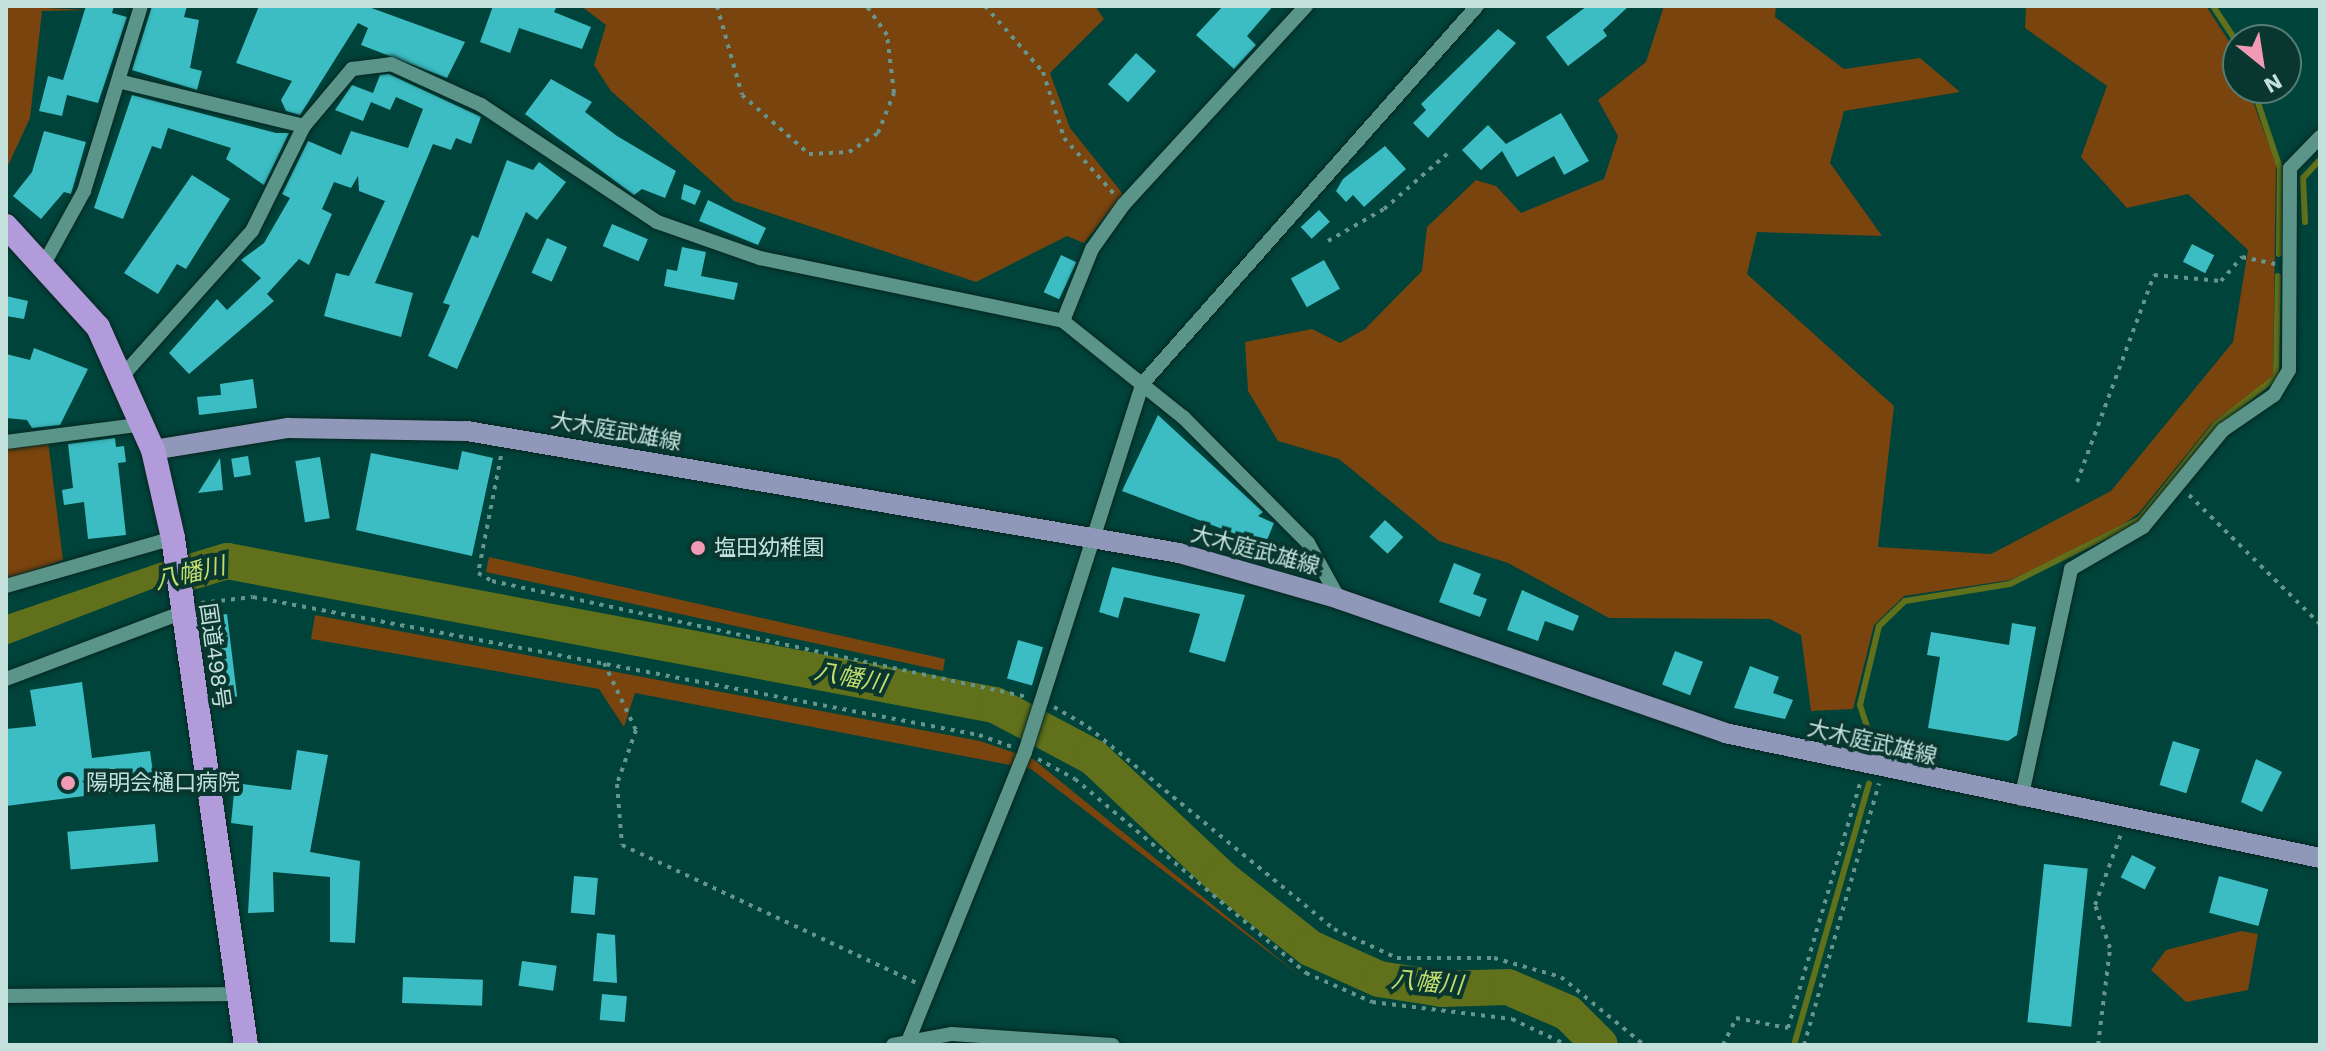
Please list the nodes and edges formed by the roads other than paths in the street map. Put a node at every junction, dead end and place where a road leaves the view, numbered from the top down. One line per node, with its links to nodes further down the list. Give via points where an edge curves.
1 (141, 6): 4 (street)
2 (1306, 6): 9 (street, via 1124,204 1092,249)
3 (1477, 6): 11 (street)
4 (122, 82): 5 (street); 8 (street, via 84,191)
5 (304, 126): 9 (street, via 352,69 391,64 481,105 657,222 760,258); 10 (street, via 252,231)
6 (2320, 137): 21 (street, via 2290,168 2289,370 2274,395 2223,430 2143,527 2071,569)
7 (8, 228): 8 (highway, 国道498号)
8 (45, 262): 10 (highway, 国道498号, via 98,327)
9 (1063, 321): 11 (street)
10 (124, 374): 12 (highway, 国道498号)
11 (1143, 383): 16 (street); 18 (street, via 1308,543)
12 (144, 424): 13 (street); 14 (highway, 国道498号)
13 (6, 442)
14 (153, 450): 15 (highway, 国道498号); 16 (main road, 大木庭武雄線, via 320,427 505,437)
15 (173, 538): 17 (street); 19 (highway, 国道498号)
16 (1094, 539): 18 (main road, 大木庭武雄線, via 1179,553); 25 (street, via 1025,752)
17 (6, 586)
18 (1339, 599): 21 (main road, 大木庭武雄線, via 1725,733)
19 (183, 612): 20 (street); 23 (highway, 国道498号)
20 (6, 679)
21 (2021, 799): 22 (main road, 大木庭武雄線)
22 (2320, 858)
23 (238, 994): 24 (street); 26 (highway, 国道498号)
24 (6, 996)
25 (909, 1039): 27 (street); 28 (street, via 952,1034)
26 (246, 1045)
27 (893, 1045)
28 (1113, 1045)

